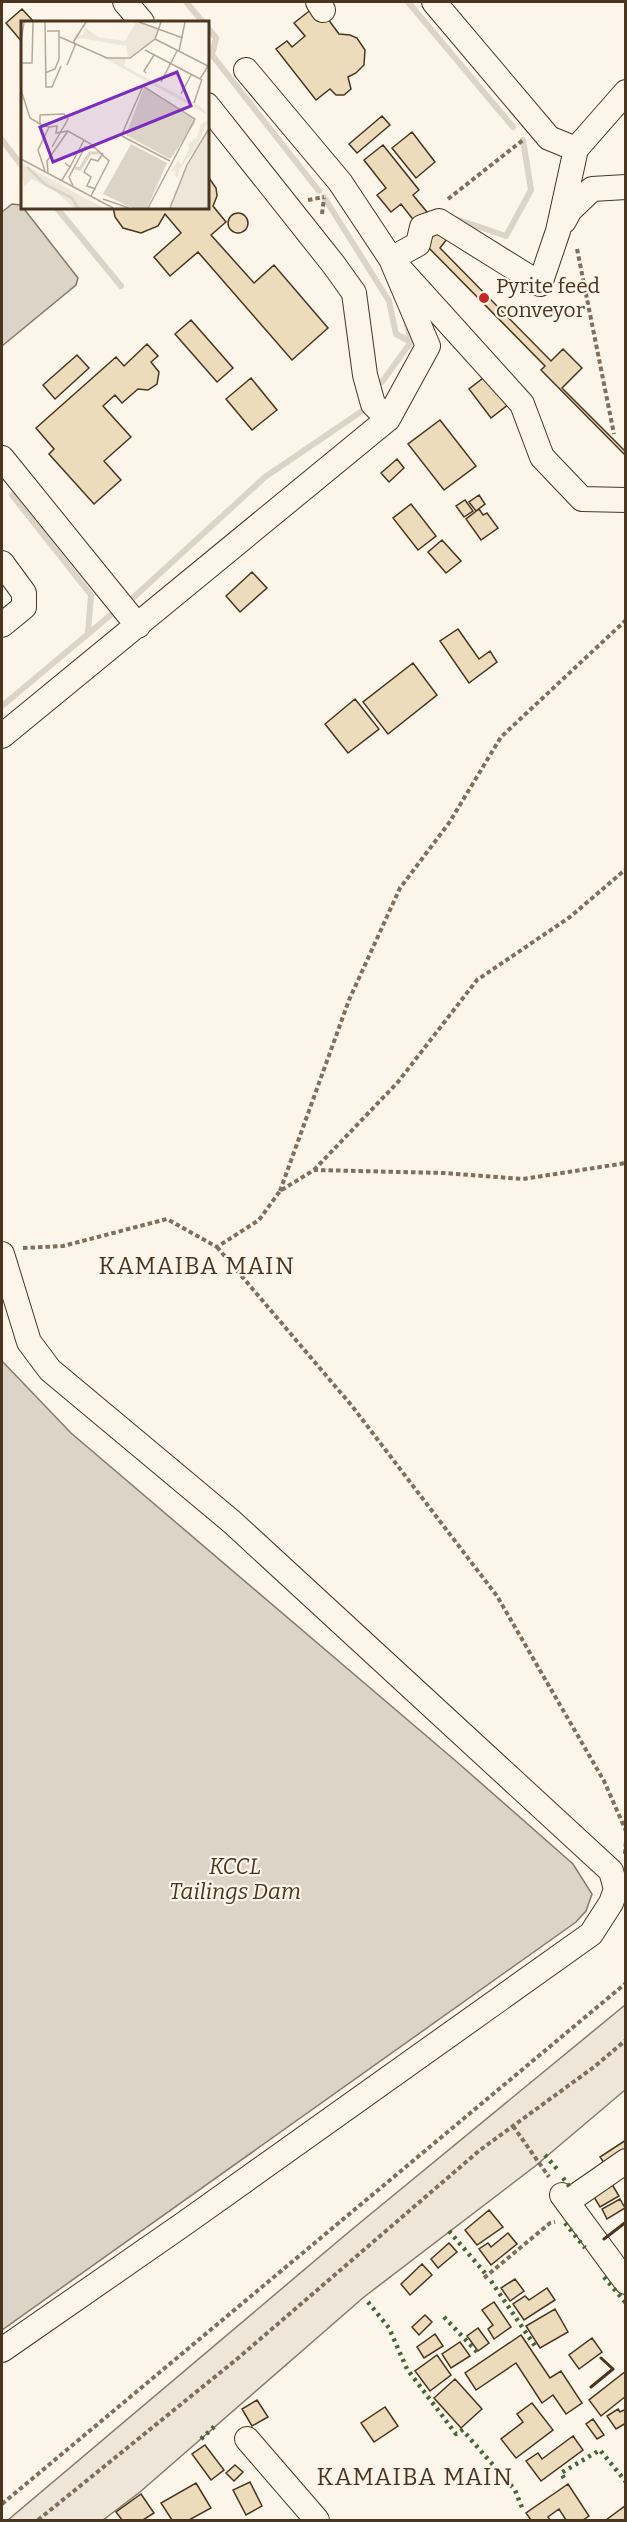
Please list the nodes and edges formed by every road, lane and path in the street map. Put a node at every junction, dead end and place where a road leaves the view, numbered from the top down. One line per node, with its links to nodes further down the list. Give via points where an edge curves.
1 (125, 2): 3 (street)
2 (434, 2): 7 (street)
3 (141, 21)
4 (246, 70): 9 (street)
5 (626, 92): 8 (street)
6 (208, 106): 12 (street)
7 (541, 129): 8 (street, via 549,138); 11 (path)
8 (576, 149): 14 (street)
9 (340, 182): 12 (path, via 324,197); 15 (street)
10 (626, 187): 13 (street, via 592,189)
11 (448, 199)
12 (285, 204): 16 (street, via 354,293 365,375 373,404)
13 (570, 210): 14 (street); 17 (path)
14 (558, 231): 15 (street, via 540,284 439,221 422,227 418,244)
15 (391, 259): 16 (street, via 428,346); 19 (street, via 522,404 542,457 582,499)
16 (388, 419): 23 (street)
17 (614, 434)
18 (2, 458): 23 (street)
19 (626, 500)
20 (2, 563): 22 (street, via 24,593 24,607)
21 (626, 620): 28 (path, via 501,737 449,823 400,888 349,1000)
22 (2, 625)
23 (138, 626): 24 (street)
24 (2, 736)
25 (626, 869): 27 (path, via 570,917 477,980 398,1082)
26 (626, 1164): 27 (path, via 522,1179)
27 (314, 1170): 28 (path)
28 (280, 1191): 29 (path, via 259,1220)
29 (217, 1247): 30 (path, via 167,1219 63,1246); 31 (path, via 352,1406 497,1596 604,1781)
30 (7, 1251): 39 (street, via 29,1342 50,1370 232,1522 397,1673 611,1871 616,1889 591,1934)
31 (626, 1831)
32 (626, 1983): 41 (path)
33 (626, 2040): 34 (path)
34 (513, 2126): 36 (path); 42 (path, via 237,2359)
35 (626, 2161): 36 (street)
36 (568, 2204): 37 (path); 38 (street)
37 (484, 2278)
38 (626, 2282)
39 (2, 2350)
40 (247, 2439): 43 (street)
41 (2, 2504)
42 (38, 2520)
43 (317, 2520)

